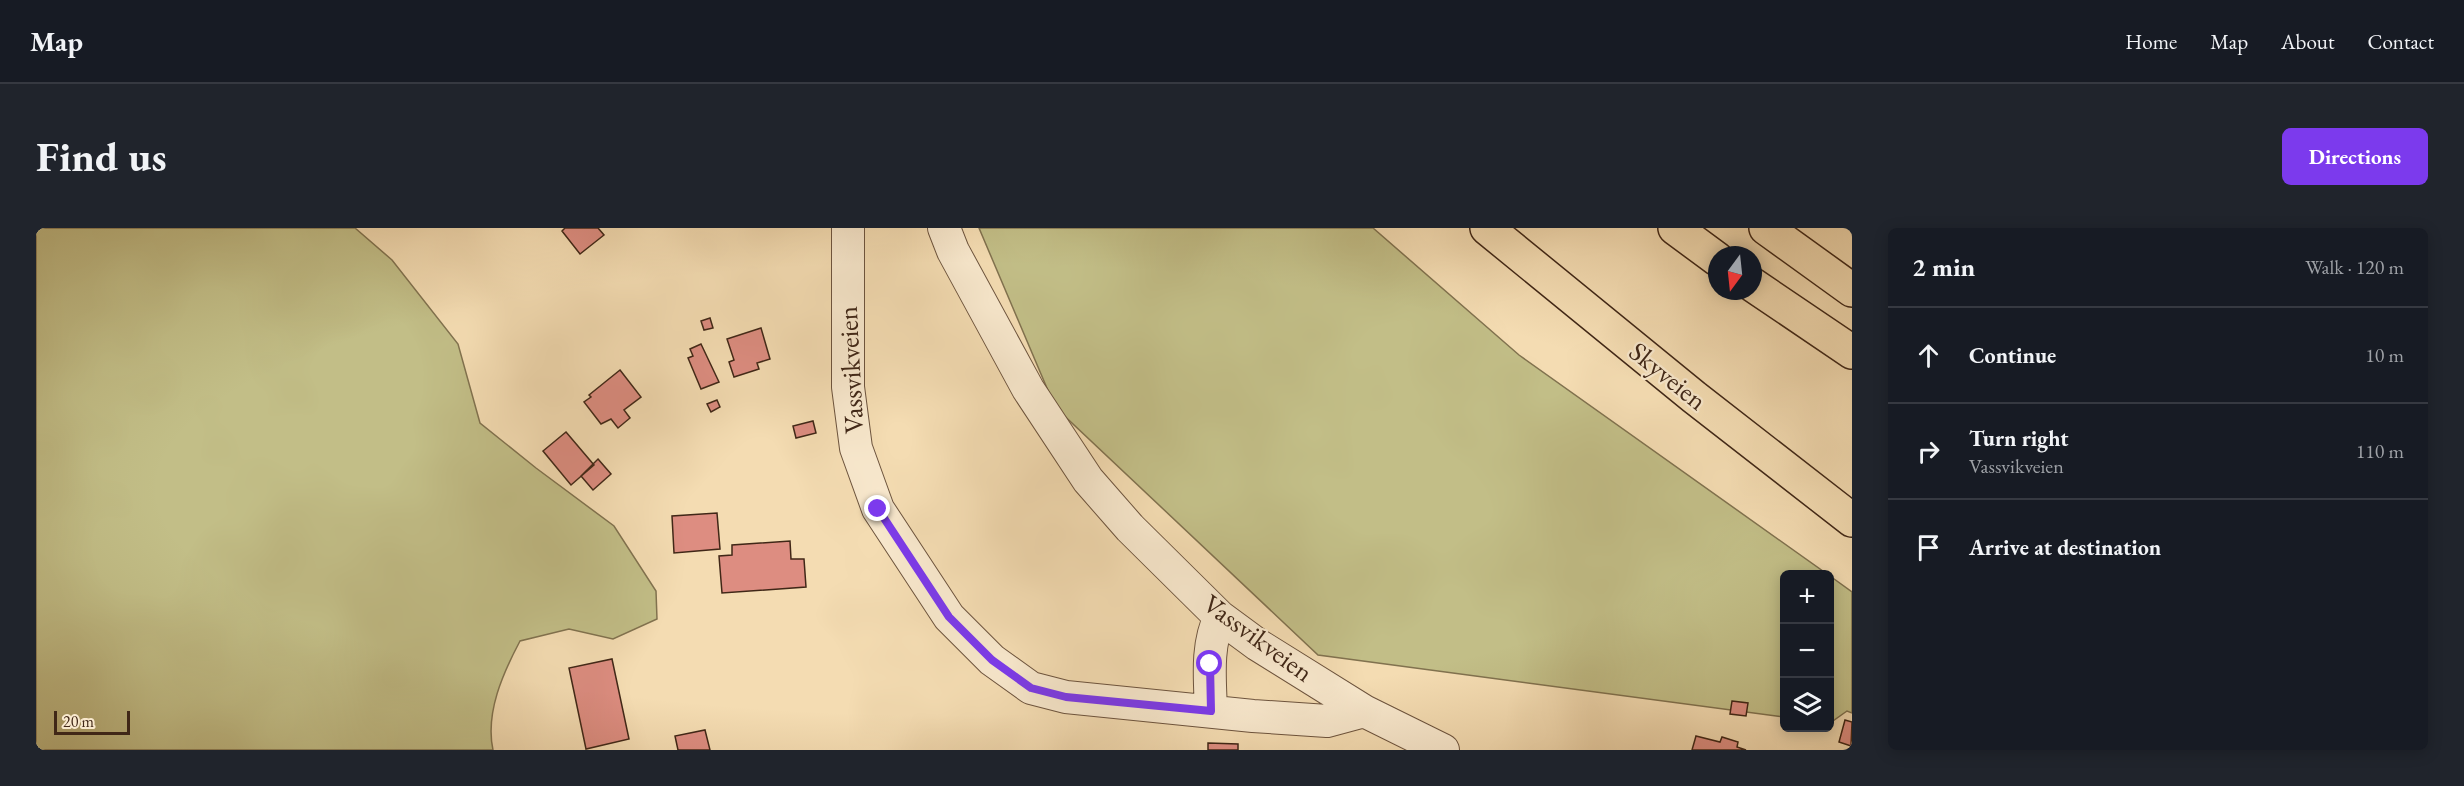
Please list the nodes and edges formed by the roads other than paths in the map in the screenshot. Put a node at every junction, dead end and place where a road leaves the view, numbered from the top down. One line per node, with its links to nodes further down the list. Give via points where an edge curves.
1 (848, 228): 12 (street, Vassvikveien, via 848,387 856,448 878,509 949,617 992,660 1031,688 1066,697)
2 (944, 228): 11 (street, Vassvikveien, via 1028,389 1088,480 1130,528)
3 (1487, 228): 10 (highway, Skyveien, via 1694,398)
4 (1676, 228): 6 (highway)
5 (1766, 228): 7 (highway)
6 (1708, 252)
7 (1852, 290)
8 (1762, 291): 9 (highway)
9 (1852, 352)
10 (1852, 520)
11 (1220, 617): 12 (street, via 1212,642); 13 (street, Vassvikveien)
12 (1211, 711): 13 (street, Vassvikveien, via 1327,721)
13 (1364, 711): 14 (street, Vassvikveien)
14 (1443, 750)

